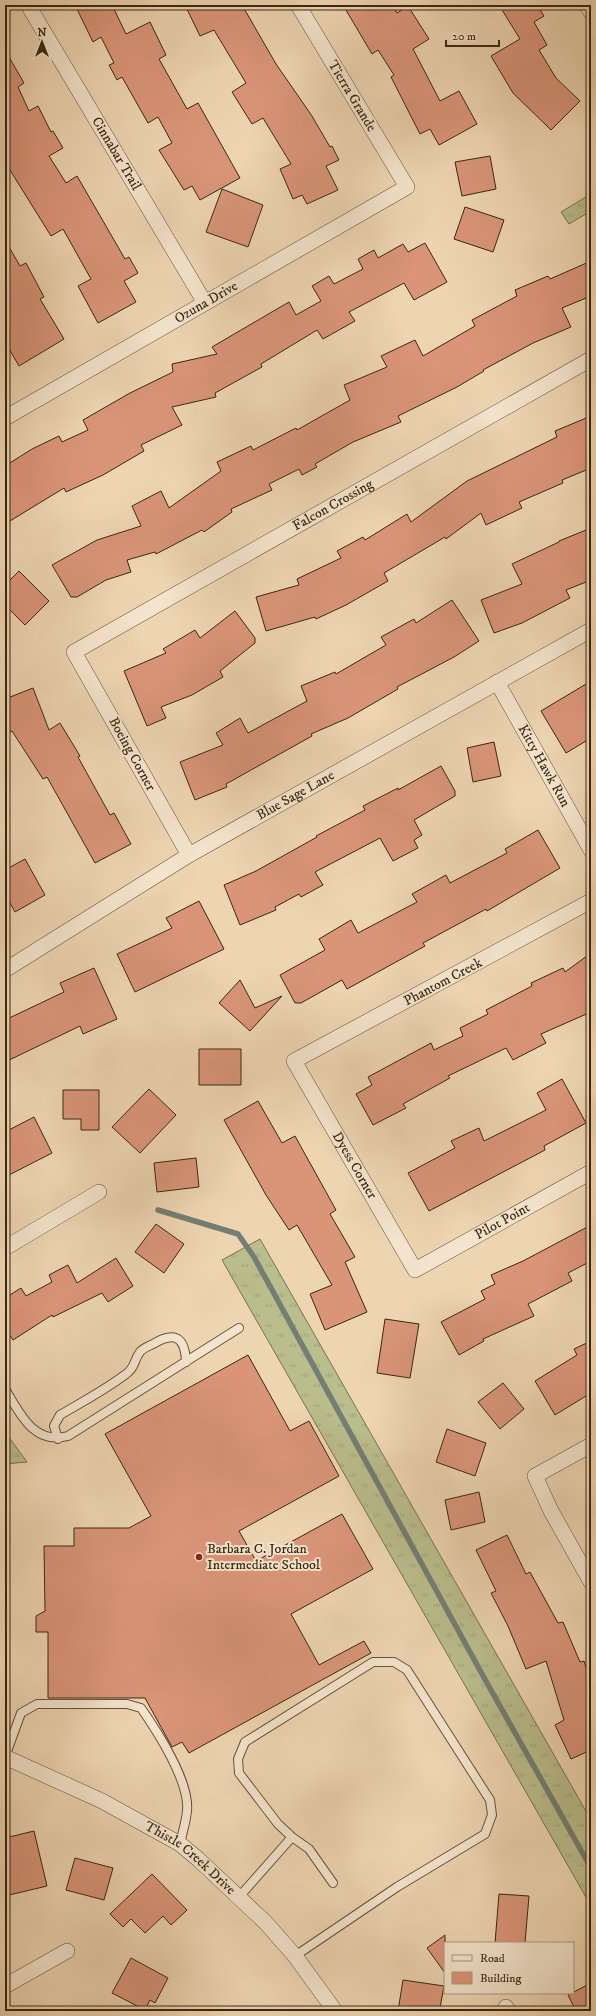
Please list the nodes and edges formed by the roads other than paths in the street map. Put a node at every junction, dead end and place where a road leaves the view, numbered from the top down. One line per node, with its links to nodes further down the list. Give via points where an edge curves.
1 (28, 5): 6 (street, Cinnabar Trail)
2 (298, 5): 5 (street, Tierra Grande)
3 (587, 5): 4 (street)
4 (591, 12)
5 (407, 187): 6 (street, Ozuna Drive)
6 (205, 303): 8 (street, Ozuna Drive)
7 (591, 359): 10 (street, Falcon Crossing)
8 (5, 418)
9 (591, 630): 11 (street, Blue Sage Lane)
10 (74, 652): 13 (street, Boeing Corner)
11 (497, 682): 12 (street, Kitty Hawk Run); 13 (street, Blue Sage Lane)
12 (591, 850)
13 (189, 855): 15 (street, Blue Sage Lane)
14 (591, 901): 16 (street, Phantom Creek)
15 (5, 970)
16 (294, 1062): 20 (street, Dyess Corner)
17 (591, 1172): 20 (street, Pilot Point)
18 (99, 1192): 19 (street)
19 (5, 1248)
20 (415, 1270)
21 (239, 1328): 22 (lane)
22 (186, 1362): 24 (lane, via 84,1427); 24 (lane, via 183,1345 178,1338 171,1336 141,1351 134,1368 129,1372 60,1415 54,1426)
23 (5, 1389): 24 (lane, via 29,1427 39,1434)
24 (58, 1439)
25 (591, 1444): 26 (street, via 535,1476 551,1511)
26 (591, 1582)
27 (5, 1757): 29 (street, Thistle Creek Drive, via 102,1801); 29 (lane, via 21,1713 37,1704 127,1704 141,1708 159,1733 184,1790 187,1810)
28 (292, 1837): 30 (lane, via 309,1849); 31 (lane); 33 (lane, via 238,1773 238,1759 245,1742 373,1662 394,1662 407,1670 490,1800 492,1815 485,1834 397,1887)
29 (180, 1844): 31 (street, Thistle Creek Drive)
30 (333, 1883)
31 (239, 1897): 33 (street, Thistle Creek Drive)
32 (67, 1951): 34 (street)
33 (295, 1956): 35 (street, Thistle Creek Drive)
34 (5, 1986)
35 (336, 2011)

